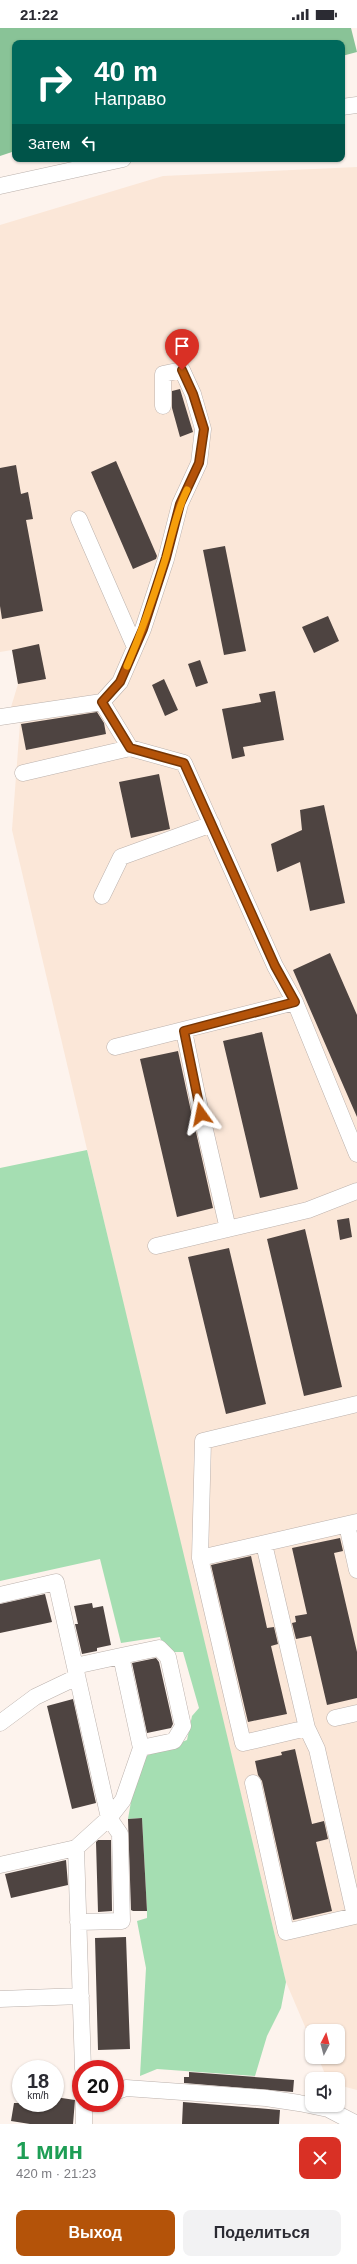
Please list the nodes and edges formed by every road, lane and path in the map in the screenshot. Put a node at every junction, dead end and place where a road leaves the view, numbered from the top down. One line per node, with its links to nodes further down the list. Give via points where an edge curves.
1 (357, 105): 2 (street)
2 (345, 107)
3 (109, 162): 4 (street)
4 (0, 186)
5 (163, 406): 7 (street, via 163,374 182,370 204,429 199,463 180,504 166,558)
6 (79, 519): 7 (street)
7 (135, 647): 8 (street, via 120,682)
8 (102, 702): 9 (street); 10 (street)
9 (4, 717)
10 (130, 748): 11 (street); 12 (street, via 184,763)
11 (24, 773)
12 (212, 824): 13 (street, via 120,857); 14 (street, via 275,966)
13 (102, 896)
14 (295, 1002): 15 (street); 19 (street)
15 (184, 1031): 16 (street); 17 (street)
16 (115, 1047)
17 (201, 1114)
18 (205, 1130): 21 (street)
19 (355, 1146)
20 (357, 1191): 21 (street, via 308,1210)
21 (228, 1229): 22 (street)
22 (156, 1246)
23 (357, 1404): 26 (street, via 203,1441)
24 (352, 1524): 25 (street); 27 (street)
25 (264, 1544): 26 (street); 34 (street)
26 (200, 1558): 34 (street, via 243,1743)
27 (357, 1570)
28 (0, 1595): 30 (street, via 56,1582)
29 (121, 1656): 30 (street); 35 (street); 35 (street, via 159,1648 168,1657 182,1719 183,1726 174,1741)
30 (76, 1672): 33 (street); 37 (street)
31 (357, 1713): 32 (street)
32 (335, 1718)
33 (0, 1722)
34 (307, 1728): 40 (street, via 317,1749)
35 (141, 1748): 37 (street, via 123,1800)
36 (253, 1783): 40 (street, via 286,1932)
37 (109, 1818): 38 (street); 41 (street, via 120,1834 122,1921)
38 (76, 1848): 39 (street); 41 (street)
39 (0, 1865)
40 (356, 1916)
41 (78, 1922): 42 (street)
42 (81, 1996): 43 (street); 44 (street)
43 (0, 1999)
44 (83, 2060)
45 (124, 2089): 46 (street, via 266,2098 328,2109)
46 (357, 2124)

